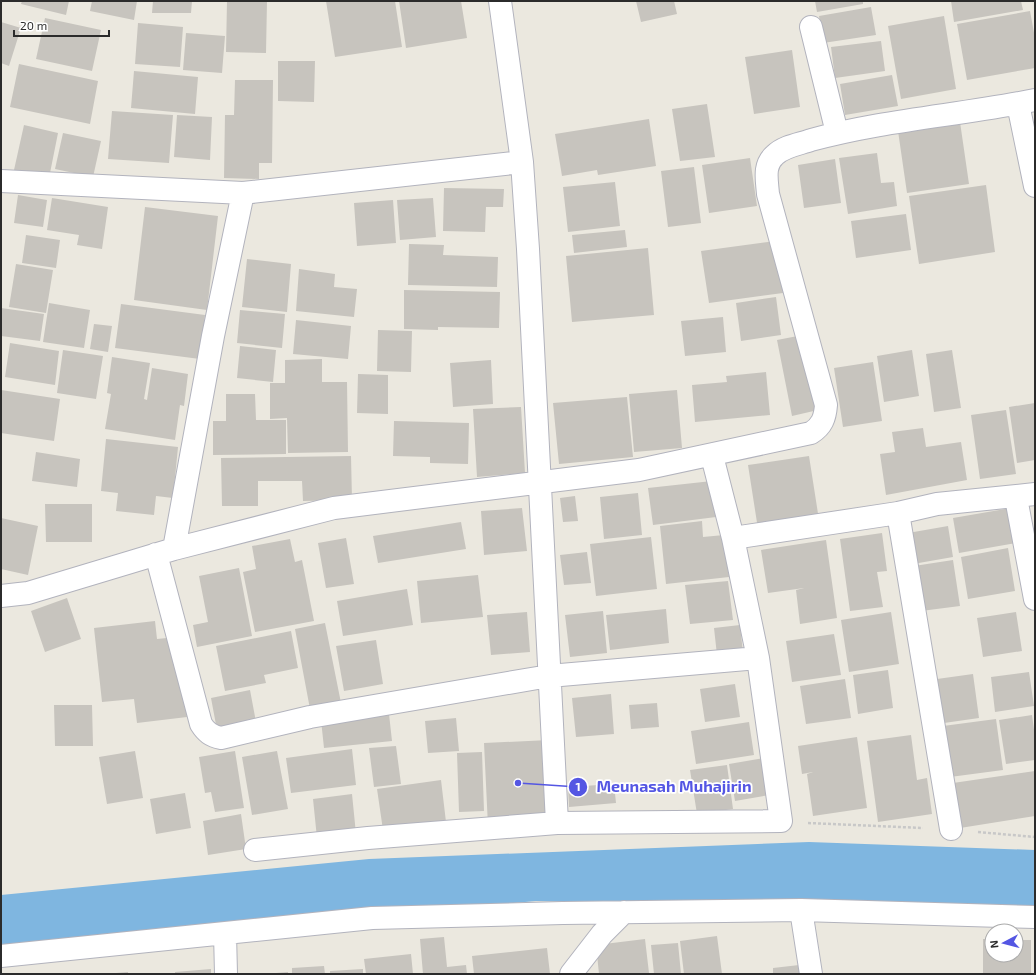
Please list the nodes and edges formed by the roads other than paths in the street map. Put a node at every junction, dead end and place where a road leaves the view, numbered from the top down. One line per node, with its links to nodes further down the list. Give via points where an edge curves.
1 (500, 1): 5 (street)
2 (811, 27): 4 (street)
3 (1026, 102): 4 (street); 7 (street)
4 (837, 133): 9 (street, via 788,147 776,154 766,169 768,194 826,405 825,418 819,428 811,434)
5 (522, 162): 8 (street); 10 (street)
6 (1, 182): 8 (street)
7 (1035, 186)
8 (243, 193): 14 (street)
9 (712, 456): 10 (street, via 639,470); 13 (street)
10 (541, 484): 14 (street, via 334,508); 18 (street)
11 (1026, 496): 12 (street, via 937,504); 16 (street)
12 (898, 513): 13 (street); 20 (street)
13 (733, 538): 17 (street)
14 (165, 551): 15 (street, via 28,593); 18 (street, via 201,724 205,731 214,737 221,738 310,717)
15 (1, 596)
16 (1035, 599)
17 (758, 658): 18 (street); 19 (street, via 782,822)
18 (549, 676): 19 (street)
19 (557, 823): 21 (street)
20 (951, 829)
21 (255, 850)
22 (801, 910): 23 (street); 24 (street); 29 (street)
23 (624, 912): 25 (street, via 372,918); 28 (street, via 602,934)
24 (1035, 917)
25 (225, 933): 26 (street); 27 (street)
26 (1, 956)
27 (226, 974)
28 (571, 974)
29 (811, 974)

